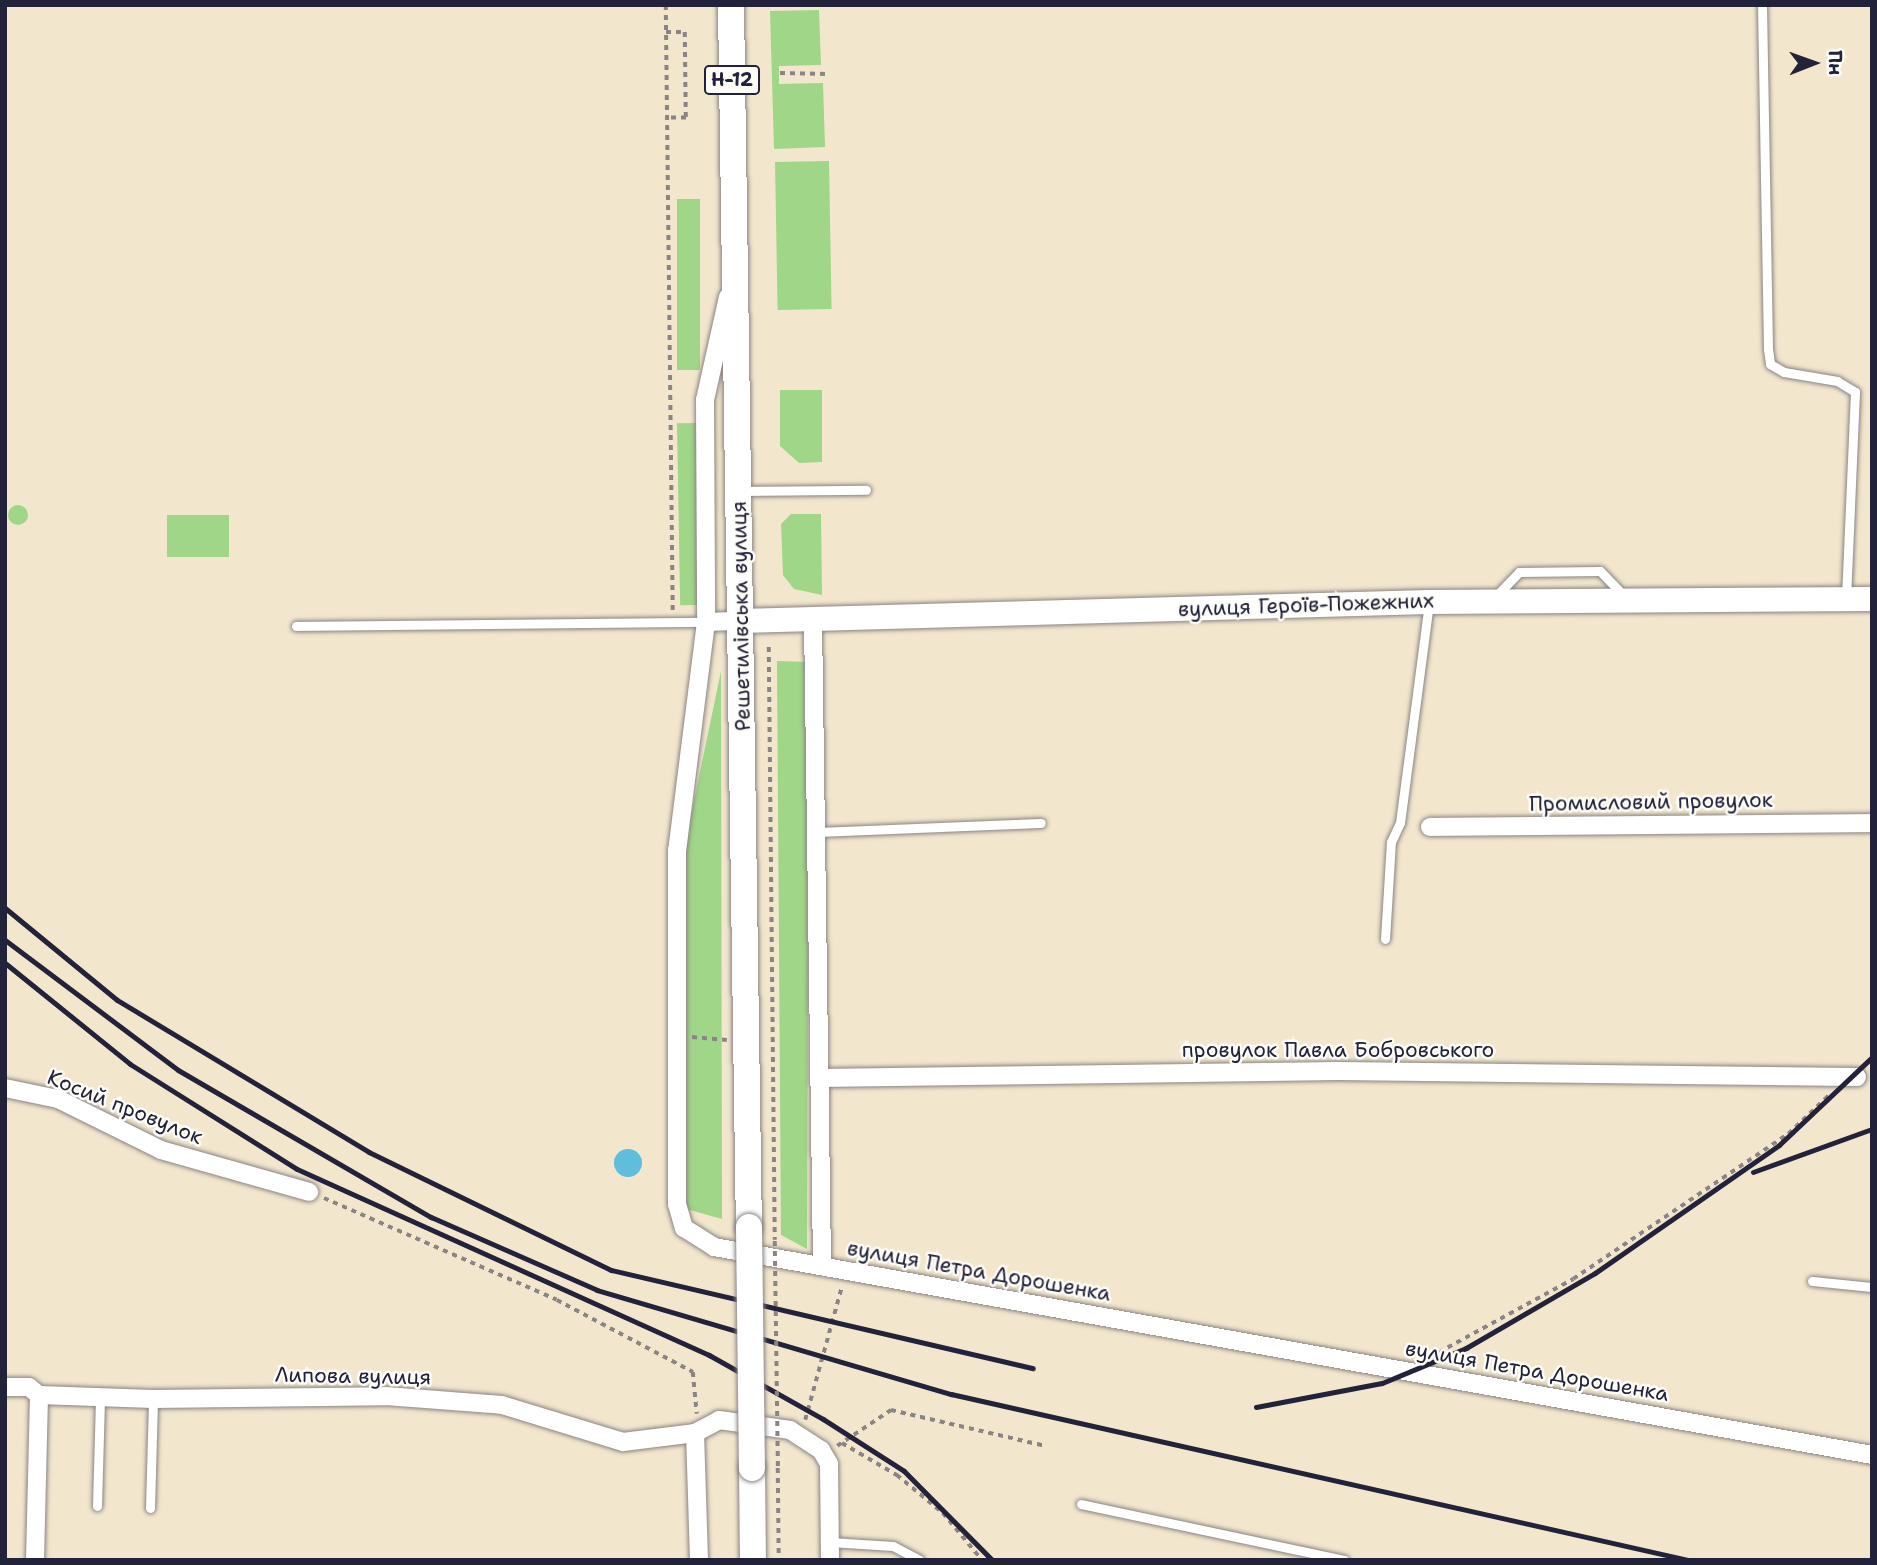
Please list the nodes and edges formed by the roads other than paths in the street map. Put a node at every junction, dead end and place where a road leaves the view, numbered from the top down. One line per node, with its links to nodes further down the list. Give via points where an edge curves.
1 (731, 5): 3 (main road, Решетилівська вулиця / Н-12)
2 (1762, 5): 7 (lane, via 1770,364 1784,372 1837,381 1855,392)
3 (735, 263): 5 (main road, Решетилівська вулиця / Н-12); 11 (street, вулиця Петра Дорошенка, via 705,400)
4 (866, 490): 5 (lane)
5 (739, 491): 10 (main road, Решетилівська вулиця / Н-12)
6 (1872, 599): 7 (street, вулиця Героїв-Пожежних)
7 (1846, 600): 8 (street, вулиця Героїв-Пожежних)
8 (1429, 602): 9 (street, вулиця Героїв-Пожежних); 17 (lane, via 1399,823 1391,842)
9 (813, 619): 10 (street, вулиця Героїв-Пожежних); 16 (street)
10 (741, 621): 11 (street); 37 (main road, Решетилівська вулиця, bridge, via 749,1227 765,1468)
11 (706, 622): 12 (lane); 22 (street, вулиця Петра Дорошенка, via 679,796 679,1221 714,1247)
12 (296, 626)
13 (1041, 823): 16 (lane)
14 (1872, 823): 15 (street, Промисловий провулок)
15 (1430, 827)
16 (816, 832): 19 (street)
17 (1385, 939)
18 (1854, 1077): 19 (street, провулок Павла Бобровського, via 1338,1071)
19 (819, 1078): 22 (street)
20 (5, 1088): 21 (street, Косий провулок, via 58,1099 161,1150)
21 (309, 1192)
22 (821, 1266): 30 (street, вулиця Петра Дорошенка)
23 (1812, 1281): 24 (lane)
24 (1872, 1287)
25 (5, 1387): 26 (street, Липова вулиця, via 29,1387)
26 (39, 1395): 27 (street, Липова вулиця); 35 (street)
27 (100, 1397): 28 (street, Липова вулиця); 32 (lane)
28 (153, 1399): 29 (street, Липова вулиця, via 386,1396 502,1405 623,1442); 33 (lane)
29 (695, 1433): 34 (street, Липова вулиця, via 719,1420 801,1435 828,1464); 36 (street)
30 (1872, 1455)
31 (1081, 1504): 39 (lane)
32 (97, 1506)
33 (150, 1508)
34 (830, 1551): 38 (lane, via 893,1546)
35 (35, 1560)
36 (699, 1560)
37 (753, 1560)
38 (919, 1560)
39 (1344, 1560)

